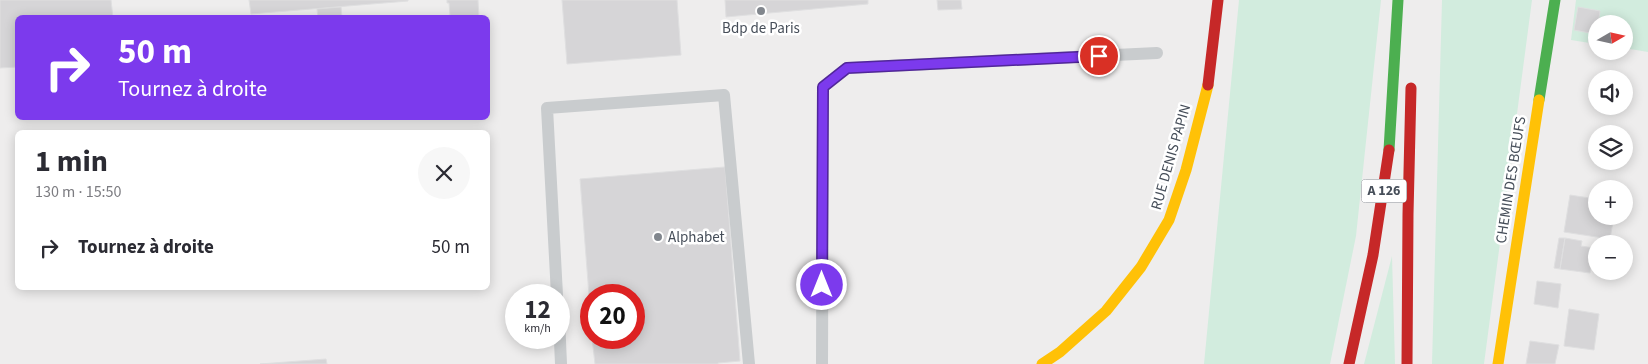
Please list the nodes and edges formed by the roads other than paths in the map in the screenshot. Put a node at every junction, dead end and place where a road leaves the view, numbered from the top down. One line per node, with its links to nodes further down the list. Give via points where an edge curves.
1 (1218, 0): 11 (main road, RUE DENIS PAPIN, via 1208,79 1186,170 1169,220 1141,267 1106,311)
2 (1398, 0): 12 (main road, A 126, via 1384,189 1364,302)
3 (1555, 0): 14 (main road, CHEMIN DES BŒUFS)
4 (1158, 53): 10 (lane, via 847,68 823,87)
5 (1411, 81): 13 (main road, A 126)
6 (557, 284): 9 (lane, via 547,108 724,95)
7 (560, 349): 8 (lane)
8 (561, 364)
9 (749, 364)
10 (822, 364)
11 (1042, 364)
12 (1349, 364)
13 (1407, 364)
14 (1498, 364)

